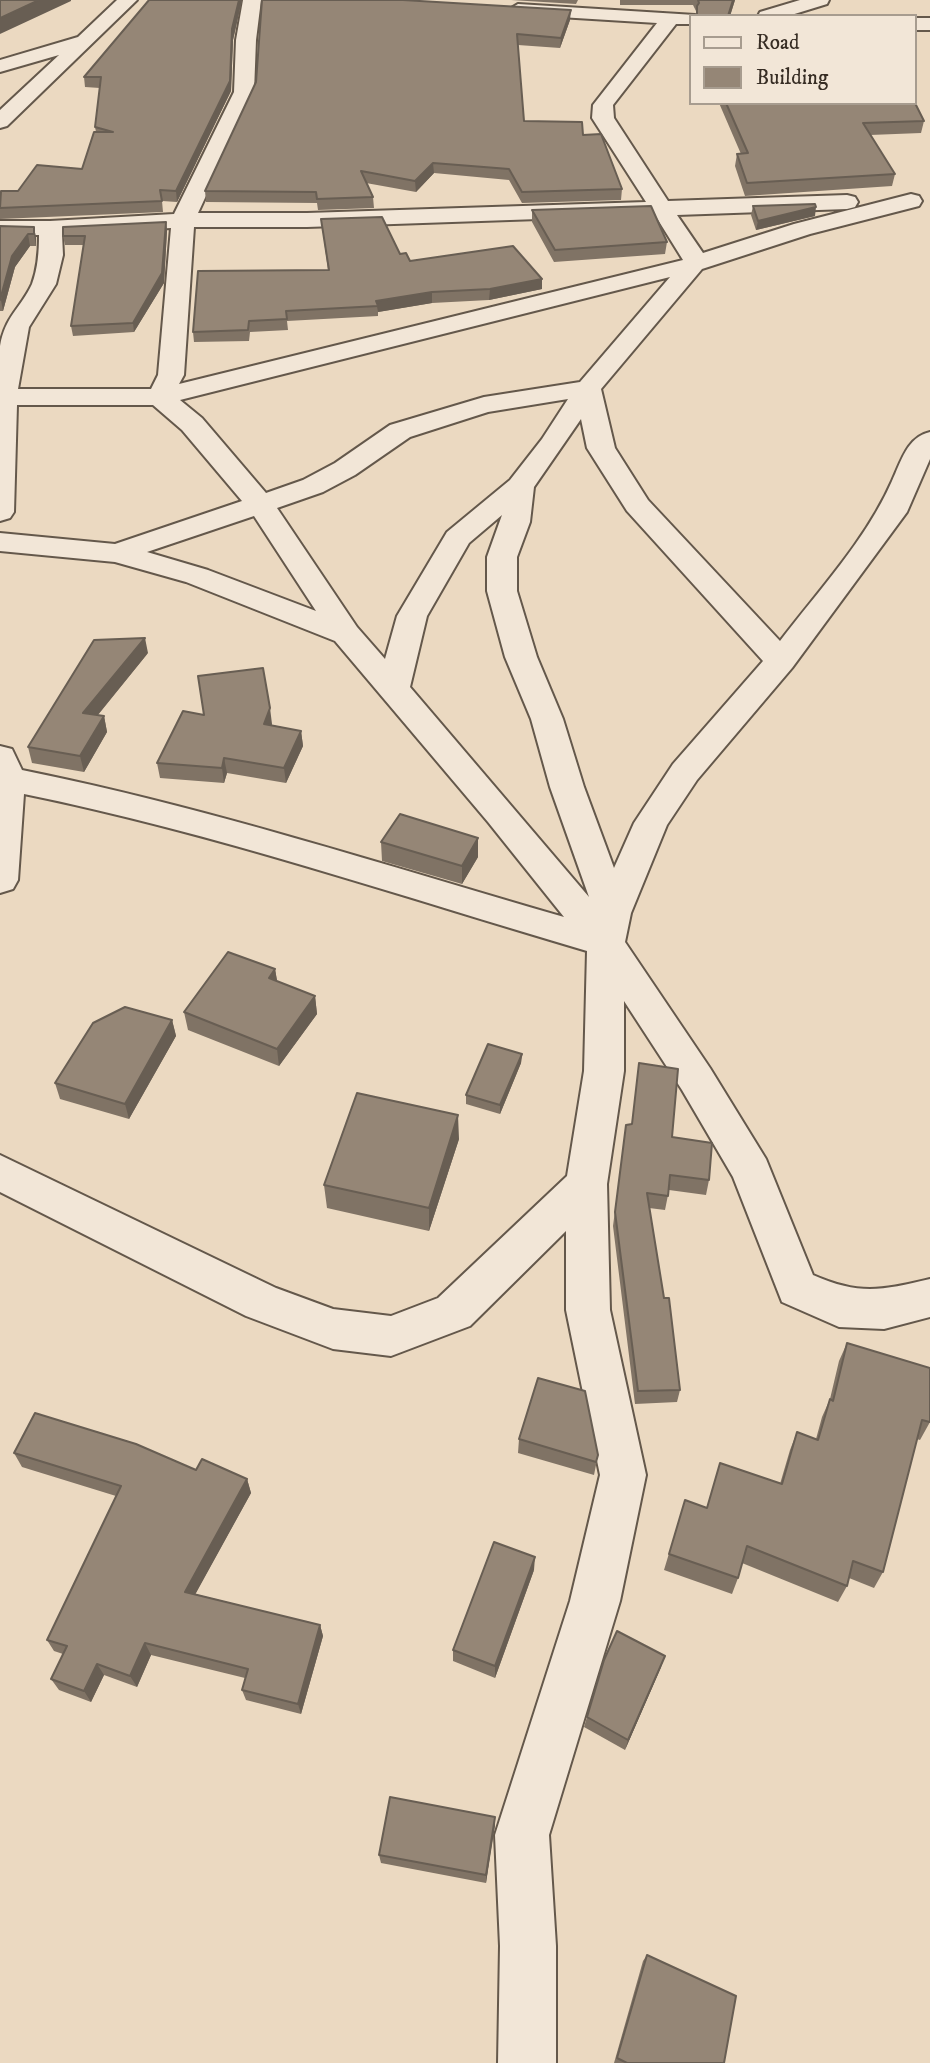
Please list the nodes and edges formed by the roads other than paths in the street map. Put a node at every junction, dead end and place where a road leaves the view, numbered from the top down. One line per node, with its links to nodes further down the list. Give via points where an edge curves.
1 (128, 0): 8 (street)
2 (252, 0): 13 (street, via 244,92)
3 (820, 0): 6 (street)
4 (579, 6): 5 (street); 7 (street)
5 (500, 9)
6 (774, 14)
7 (680, 19): 12 (street, via 603,105 603,118)
8 (83, 42): 9 (street); 10 (street)
9 (0, 66)
10 (0, 122)
11 (920, 201): 12 (street); 16 (street, via 802,229)
12 (660, 206): 13 (street); 16 (street)
13 (183, 220): 15 (street); 19 (street, via 171,375)
14 (0, 228): 15 (street)
15 (50, 228): 18 (street, via 51,255 44,284 16,327)
16 (694, 264): 17 (street); 19 (street)
17 (587, 388): 21 (street); 22 (street, via 484,405 400,431 313,486); 27 (street, via 601,448 637,505)
18 (4, 397): 19 (street); 23 (street)
19 (160, 397): 22 (street, via 192,424)
20 (930, 440): 27 (street, via 920,450 893,512)
21 (520, 486): 28 (street, via 457,538 412,616); 31 (street, via 516,522 502,557 502,591 521,657 547,719)
22 (260, 504): 25 (street); 26 (street)
23 (0, 512)
24 (0, 542): 25 (street)
25 (117, 553): 26 (street, via 197,576)
26 (346, 634): 28 (street)
27 (781, 662): 31 (street, via 671,792 651,823)
28 (393, 690): 31 (street)
29 (4, 768): 30 (street); 31 (street)
30 (0, 880)
31 (609, 928): 33 (street, via 604,1071); 34 (street, via 751,1171 797,1288 839,1307 884,1309)
32 (0, 1172): 33 (street, via 261,1301 333,1329 391,1336 454,1312)
33 (586, 1184): 35 (street, via 589,1310 623,1475 596,1601 522,1835 528,1946)
34 (930, 1298)
35 (527, 2063)

